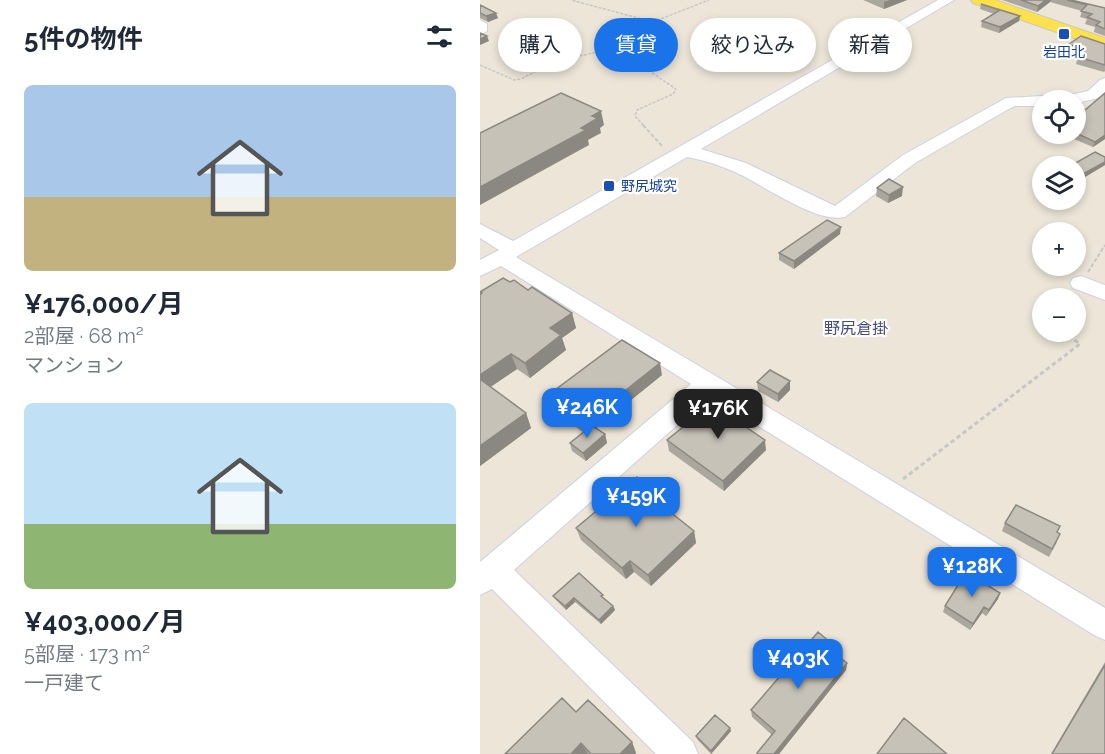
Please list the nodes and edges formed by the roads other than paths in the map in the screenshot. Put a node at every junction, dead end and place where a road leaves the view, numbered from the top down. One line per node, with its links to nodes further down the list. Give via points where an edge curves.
1 (947, 0): 9 (street)
2 (979, 0): 5 (main road)
3 (480, 24): 4 (street)
4 (480, 30)
5 (1105, 44)
6 (1105, 83): 7 (street)
7 (1099, 99)
8 (1032, 101): 9 (street, via 1012,101 909,159 838,213 825,211 714,156)
9 (685, 152): 11 (street)
10 (480, 230): 11 (street)
11 (508, 253): 12 (street); 15 (street)
12 (480, 269)
13 (1081, 283): 14 (street)
14 (1105, 293)
15 (708, 383): 16 (street); 17 (street)
16 (487, 576): 18 (street)
17 (1105, 625)
18 (681, 754)

